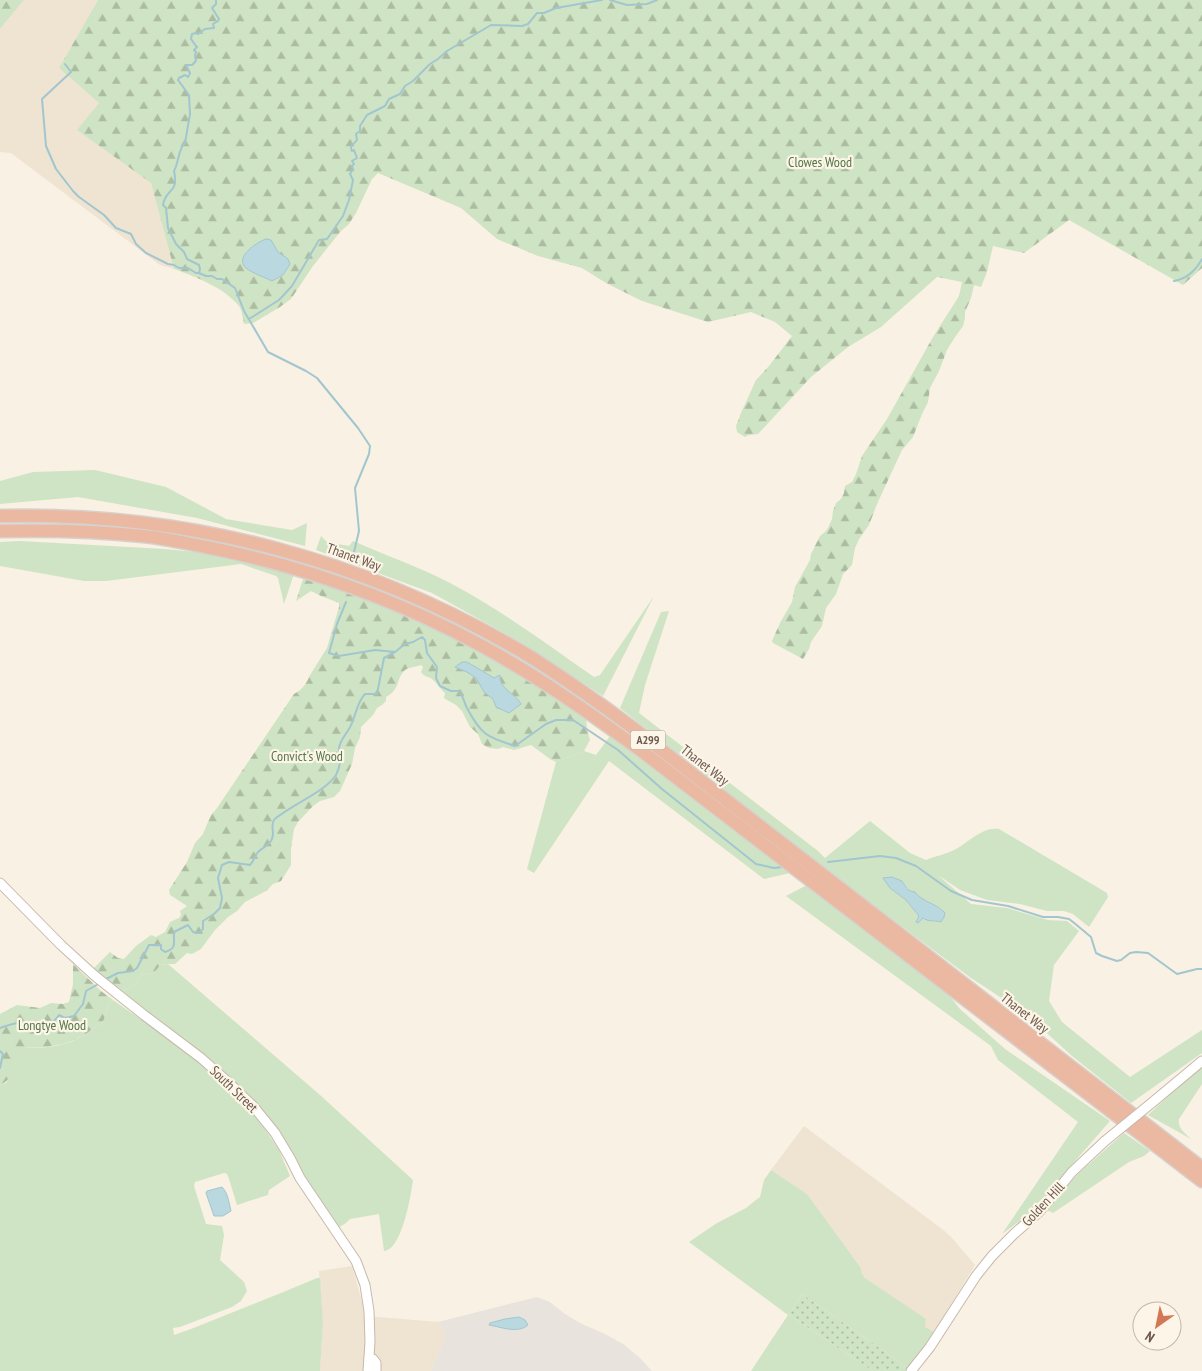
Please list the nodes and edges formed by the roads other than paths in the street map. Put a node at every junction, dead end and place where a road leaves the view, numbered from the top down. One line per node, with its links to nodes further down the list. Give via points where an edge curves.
1 (0, 516): 5 (highway, Thanet Way / A299, via 122,520 262,544 354,572 491,635 576,686 626,723)
2 (0, 531): 6 (highway, Thanet Way / A299, via 144,536 259,559 340,583 425,617 482,646 526,671 643,752)
3 (0, 883): 7 (street, South Street, via 95,976 227,1081 274,1132 300,1178 356,1261 369,1311)
4 (1202, 1061): 10 (street, Golden Hill, bridge, via 1105,1141 1072,1172 1040,1212 992,1256)
5 (1202, 1168)
6 (1202, 1181)
7 (369, 1359): 8 (street, South Street); 9 (street, via 376,1363)
8 (368, 1371)
9 (376, 1371)
10 (911, 1371)

